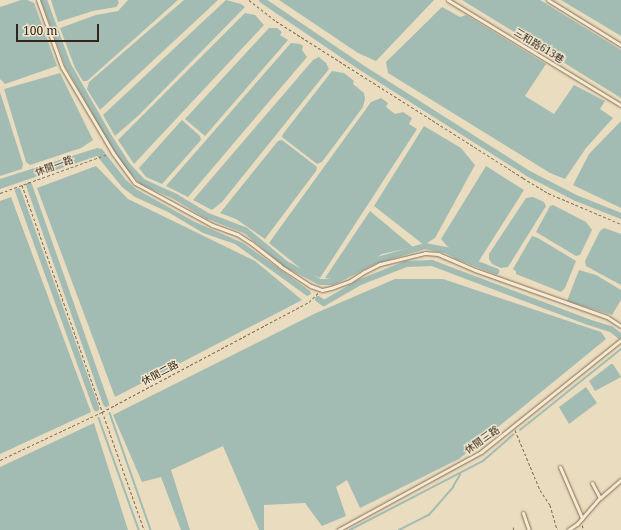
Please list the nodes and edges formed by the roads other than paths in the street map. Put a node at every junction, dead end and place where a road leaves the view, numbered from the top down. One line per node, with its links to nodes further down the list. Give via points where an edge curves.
1 (38, 0): 6 (lane, via 62,67 112,153 135,183 212,225 237,234 311,286 322,290 390,261 425,253 438,254 475,270 607,317)
2 (448, 0): 5 (lane, 三和路613巷)
3 (548, 0): 4 (lane)
4 (621, 45)
5 (621, 105)
6 (621, 326)
7 (621, 340): 14 (lane, 休閒三路, via 482,452)
8 (560, 467): 13 (lane)
9 (621, 480): 11 (lane)
10 (592, 483): 11 (lane)
11 (600, 498): 13 (lane)
12 (523, 513): 15 (lane)
13 (582, 518): 16 (lane)
14 (338, 530)
15 (529, 530)
16 (568, 530)

